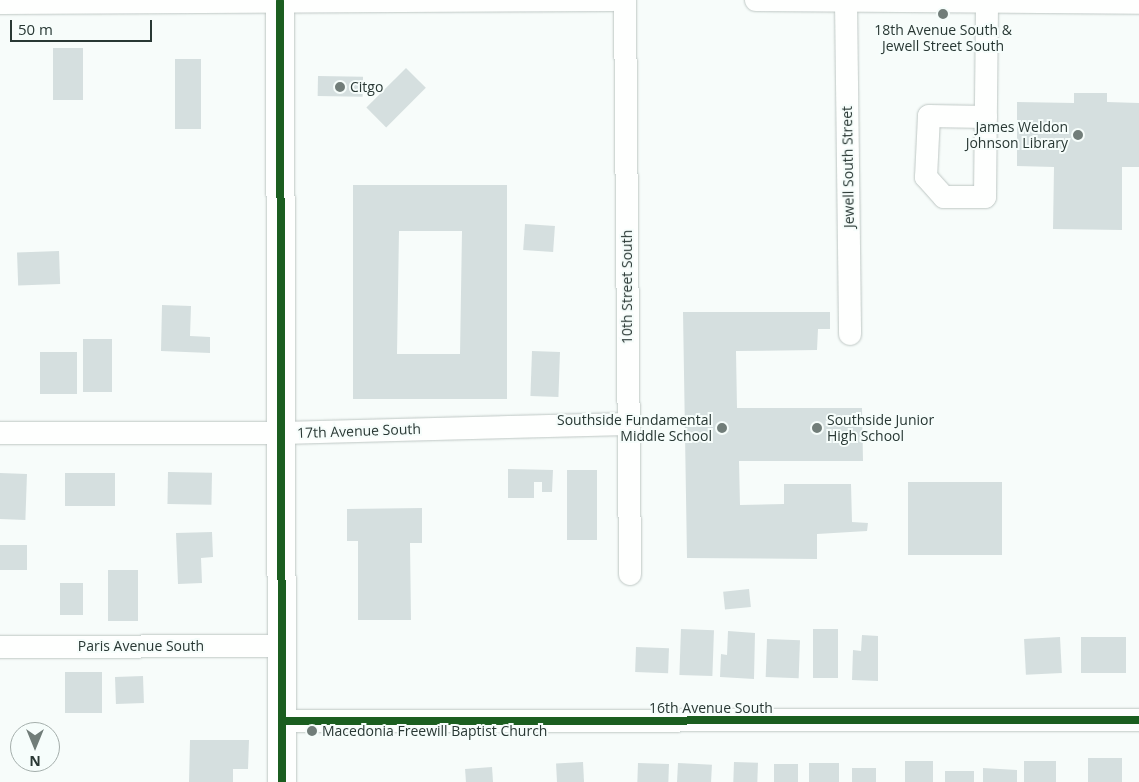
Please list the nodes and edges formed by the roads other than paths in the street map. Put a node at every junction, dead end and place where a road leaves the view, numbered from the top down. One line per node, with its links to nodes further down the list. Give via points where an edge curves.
1 (613, 0): 4 (street)
2 (625, 0): 11 (street, 10th Street South)
3 (756, 0): 5 (street)
4 (280, 1): 7 (street); 13 (main road)
5 (846, 1): 6 (street); 10 (street, Jewell South Street)
6 (987, 2): 8 (street); 9 (street)
7 (0, 3)
8 (1139, 3)
9 (986, 117)
10 (850, 334)
11 (628, 424): 13 (street, 17th Avenue South); 14 (street, 10th Street South)
12 (0, 433): 13 (street, 17th Avenue South)
13 (282, 433): 15 (main road)
14 (630, 574)
15 (282, 646): 16 (street, Paris Avenue South); 18 (main road)
16 (0, 647)
17 (1139, 720): 18 (street, 16th Avenue South)
18 (282, 721): 19 (main road)
19 (282, 782)

